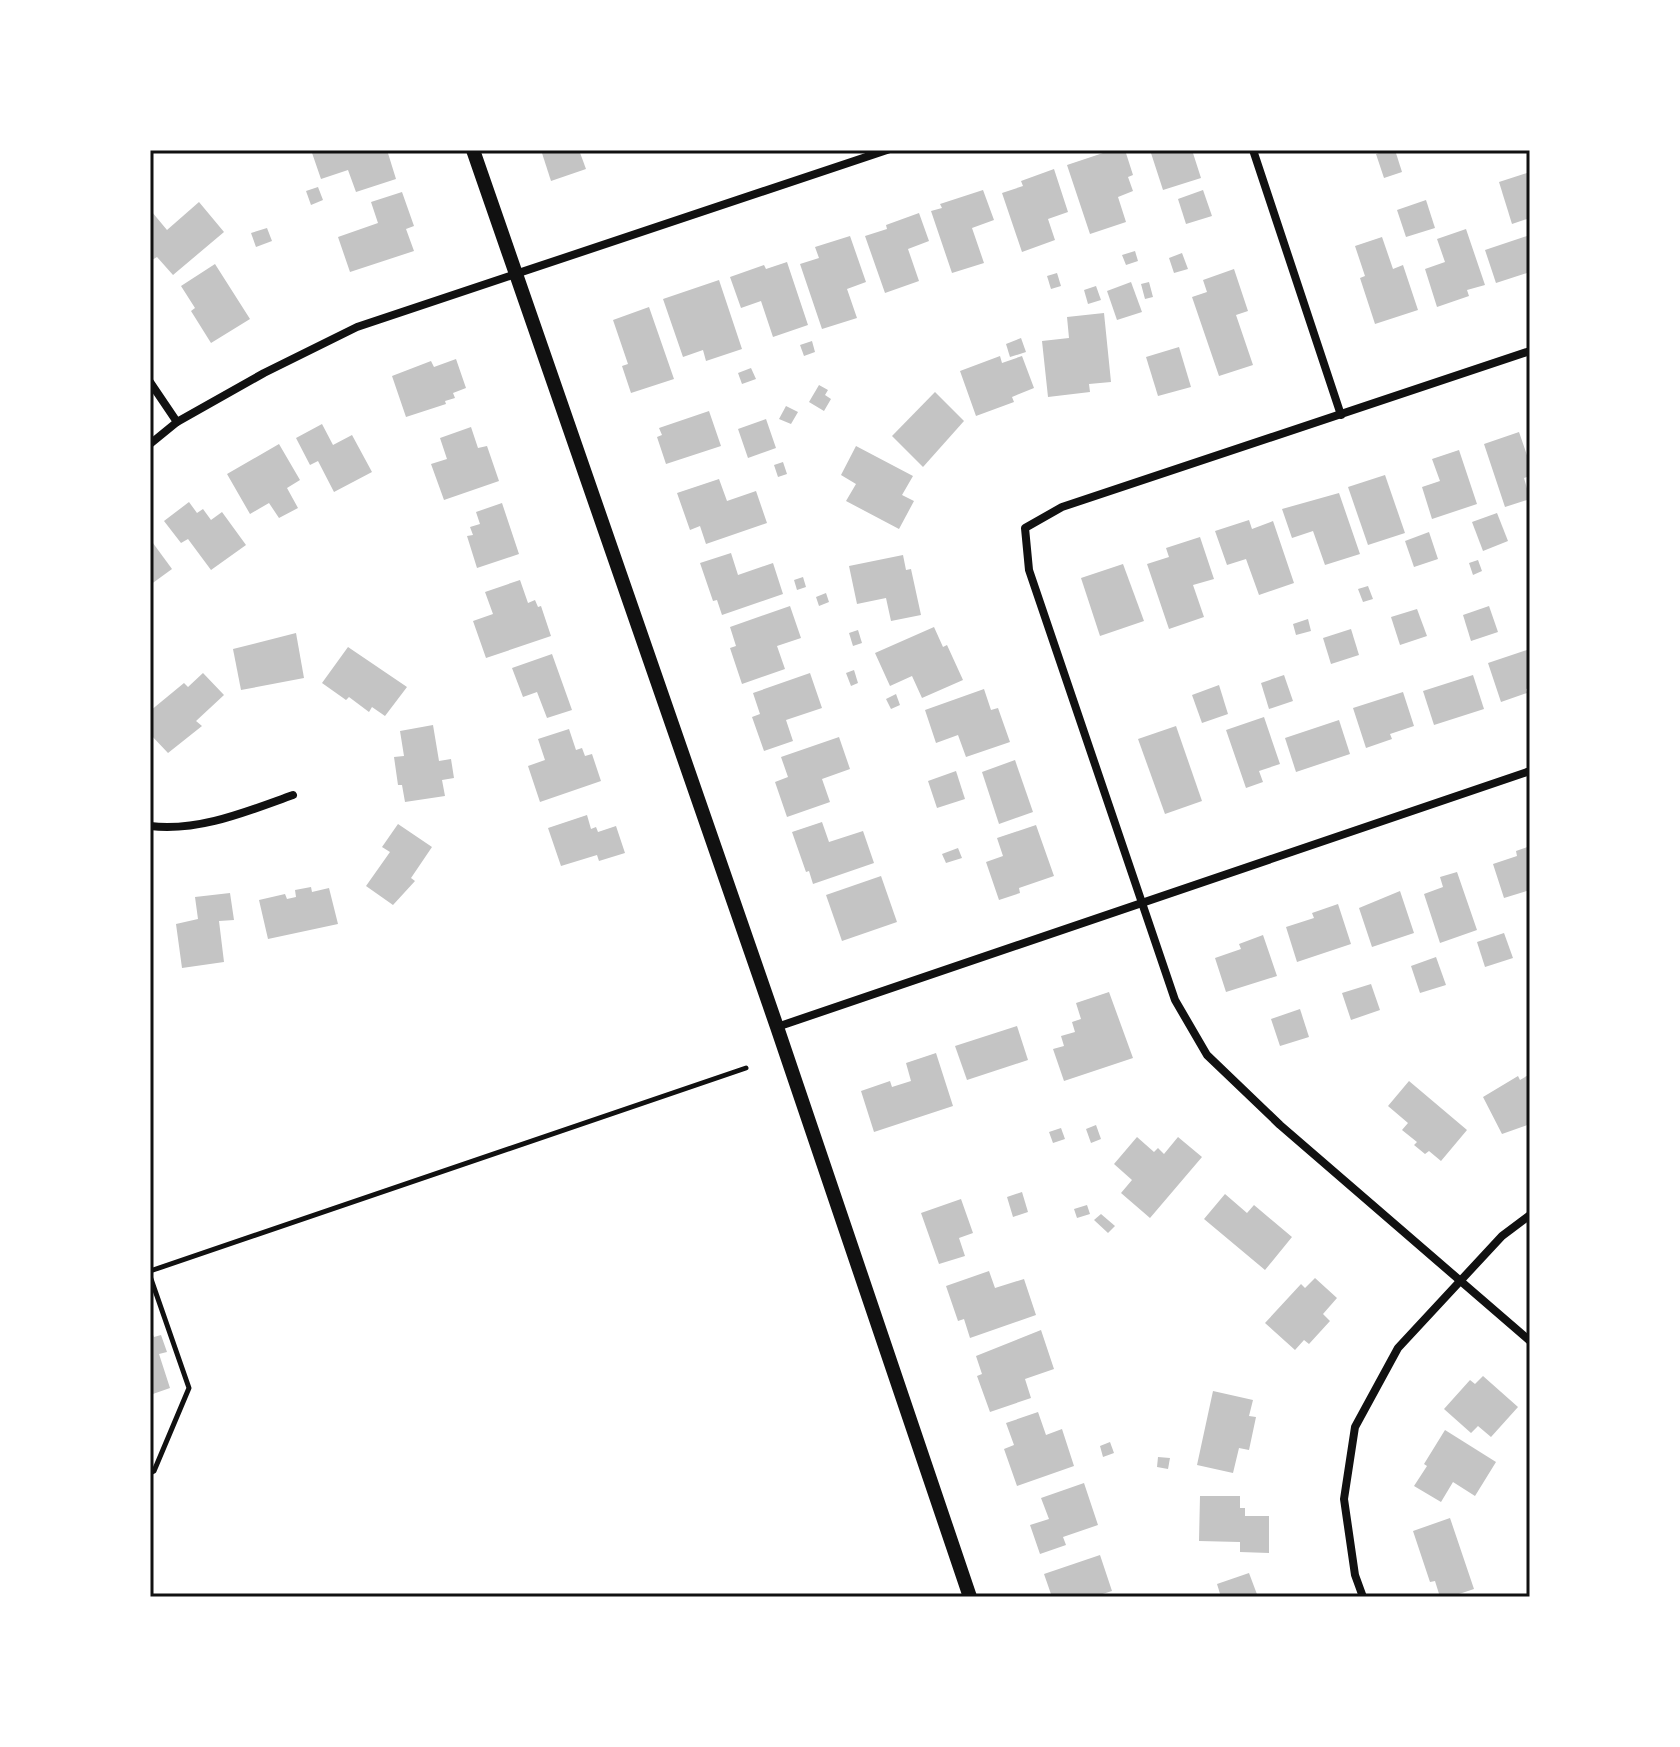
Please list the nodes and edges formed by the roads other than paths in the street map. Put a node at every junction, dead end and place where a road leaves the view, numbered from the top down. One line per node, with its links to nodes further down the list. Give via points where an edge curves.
1 (473, 150): 4 (street)
2 (887, 150): 4 (street)
3 (1253, 150): 7 (street)
4 (514, 274): 8 (street, via 357,327); 14 (street)
5 (1530, 351): 7 (street)
6 (150, 382): 8 (street)
7 (1341, 415): 13 (street, via 1062,507 1025,528 1029,570)
8 (177, 422): 9 (street)
9 (150, 444)
10 (1530, 771): 13 (street)
11 (293, 795): 12 (street, via 224,819)
12 (150, 826)
13 (1141, 902): 14 (street); 16 (street, via 1175,1000 1207,1055)
14 (777, 1027): 18 (street)
15 (1530, 1215): 16 (street)
16 (1459, 1281): 17 (street); 19 (street, via 1398,1348 1355,1427 1344,1499)
17 (1530, 1341)
18 (970, 1597)
19 (1363, 1597)

